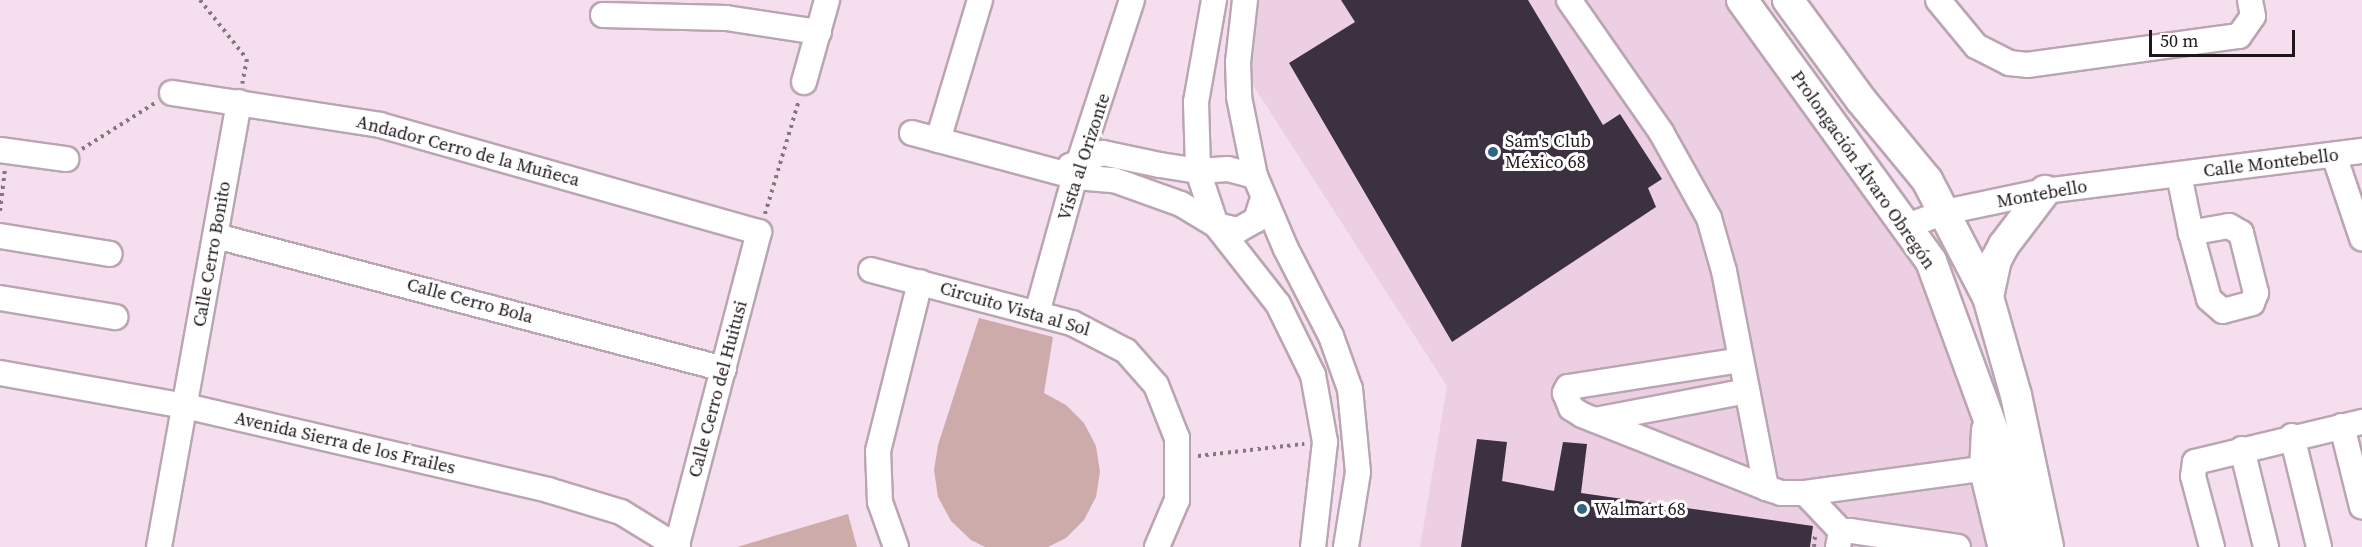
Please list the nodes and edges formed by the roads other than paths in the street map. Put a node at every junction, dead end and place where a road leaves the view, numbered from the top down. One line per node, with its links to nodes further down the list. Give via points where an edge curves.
1 (827, 0): 12 (street)
2 (980, 0): 17 (street)
3 (1132, 0): 22 (street, Vista al Orizonte)
4 (1214, 0): 23 (street, via 1196,102)
5 (1245, 0): 25 (street, via 1238,62 1239,97)
6 (1569, 0): 43 (street, via 1661,132 1708,218)
7 (1742, 0): 30 (main road, Prolongación Álvaro Obregón)
8 (1788, 0): 28 (main road, Prolongación Álvaro Obregón, via 1861,100 1915,164)
9 (1938, 0): 10 (street, via 1976,46 2009,63 2027,65 2239,36 2253,16)
10 (2250, 0)
11 (603, 15): 12 (street, via 726,18)
12 (819, 32): 13 (street)
13 (804, 82)
14 (172, 93): 15 (street, Andador Cerro de la Muñeca)
15 (239, 102): 31 (street, Andador Cerro de la Muñeca, via 380,125); 34 (street, Calle Cerro Bonito)
16 (912, 133): 17 (street)
17 (938, 140): 22 (street)
18 (4, 150): 21 (street)
19 (2362, 151): 20 (street, Calle Montebello)
20 (2334, 155): 24 (street, Calle Montebello); 35 (street)
21 (66, 159)
22 (1069, 170): 23 (street, via 1103,153); 29 (street, via 1114,180 1181,204); 41 (street, Vista al Orizonte)
23 (1198, 171): 25 (street, via 1228,169); 29 (street)
24 (2180, 175): 26 (street, Montebello); 32 (street)
25 (1255, 176): 27 (street)
26 (2045, 191): 28 (street, Montebello); 39 (main road, via 2004,245 1996,260)
27 (1263, 199): 29 (street, via 1250,226 1238,230); 64 (street, via 1331,336 1350,389 1358,472)
28 (1945, 212): 30 (street, Montebello); 39 (main road, Prolongación Álvaro Obregón)
29 (1216, 225): 63 (street, via 1263,282 1298,340 1320,401 1325,442)
30 (1907, 226): 53 (main road, Prolongación Álvaro Obregón, via 1935,272 1987,418)
31 (759, 232): 44 (street, Calle Cerro del Huitusi)
32 (2191, 233)
33 (0, 236): 36 (street)
34 (216, 236): 44 (street, Calle Cerro Bola); 48 (street, Calle Cerro Bonito)
35 (2362, 238)
36 (110, 254)
37 (871, 270): 38 (street)
38 (920, 282): 41 (street, Circuito Vista al Sol); 61 (street, Circuito Vista al Sol, via 879,450 880,502)
39 (1988, 297): 47 (main road, Prolongación Álvaro Obregón)
40 (0, 298): 42 (street)
41 (1037, 313): 62 (street, Circuito Vista al Sol, via 1104,336 1142,367 1156,385 1173,422 1180,459 1177,500)
42 (115, 317)
43 (1741, 360): 46 (street); 49 (street, via 1568,387 1565,393 1571,408)
44 (724, 369): 58 (street, Calle Cerro del Huitusi)
45 (2, 377): 48 (street, Avenida Sierra de los Frailes)
46 (1747, 391): 49 (street); 54 (street)
47 (2016, 394): 68 (main road, Prolongación Álvaro Obregón); 69 (main road, Prolongación Álvaro Obregón, via 2043,452)
48 (185, 406): 58 (street, Avenida Sierra de los Frailes, via 566,495 621,512); 60 (street, Calle Cerro Bonito)
49 (1595, 420): 54 (street)
50 (2352, 424): 51 (street); 56 (street)
51 (2292, 436): 52 (street); 71 (street)
52 (2242, 449): 59 (street); 70 (street, via 2205,457 2193,465)
53 (1995, 468): 55 (street); 66 (main road, Prolongación Álvaro Obregón); 67 (main road, Prolongación Álvaro Obregón)
54 (1766, 488): 55 (street)
55 (1805, 493): 57 (street)
56 (2362, 507)
57 (1840, 539): 65 (street)
58 (678, 546)
59 (2262, 546)
60 (159, 547)
61 (896, 547)
62 (1157, 547)
63 (1313, 547)
64 (1346, 547)
65 (1958, 547)
66 (2004, 547)
67 (2025, 547)
68 (2048, 547)
69 (2067, 547)
70 (2212, 547)
71 (2319, 547)

